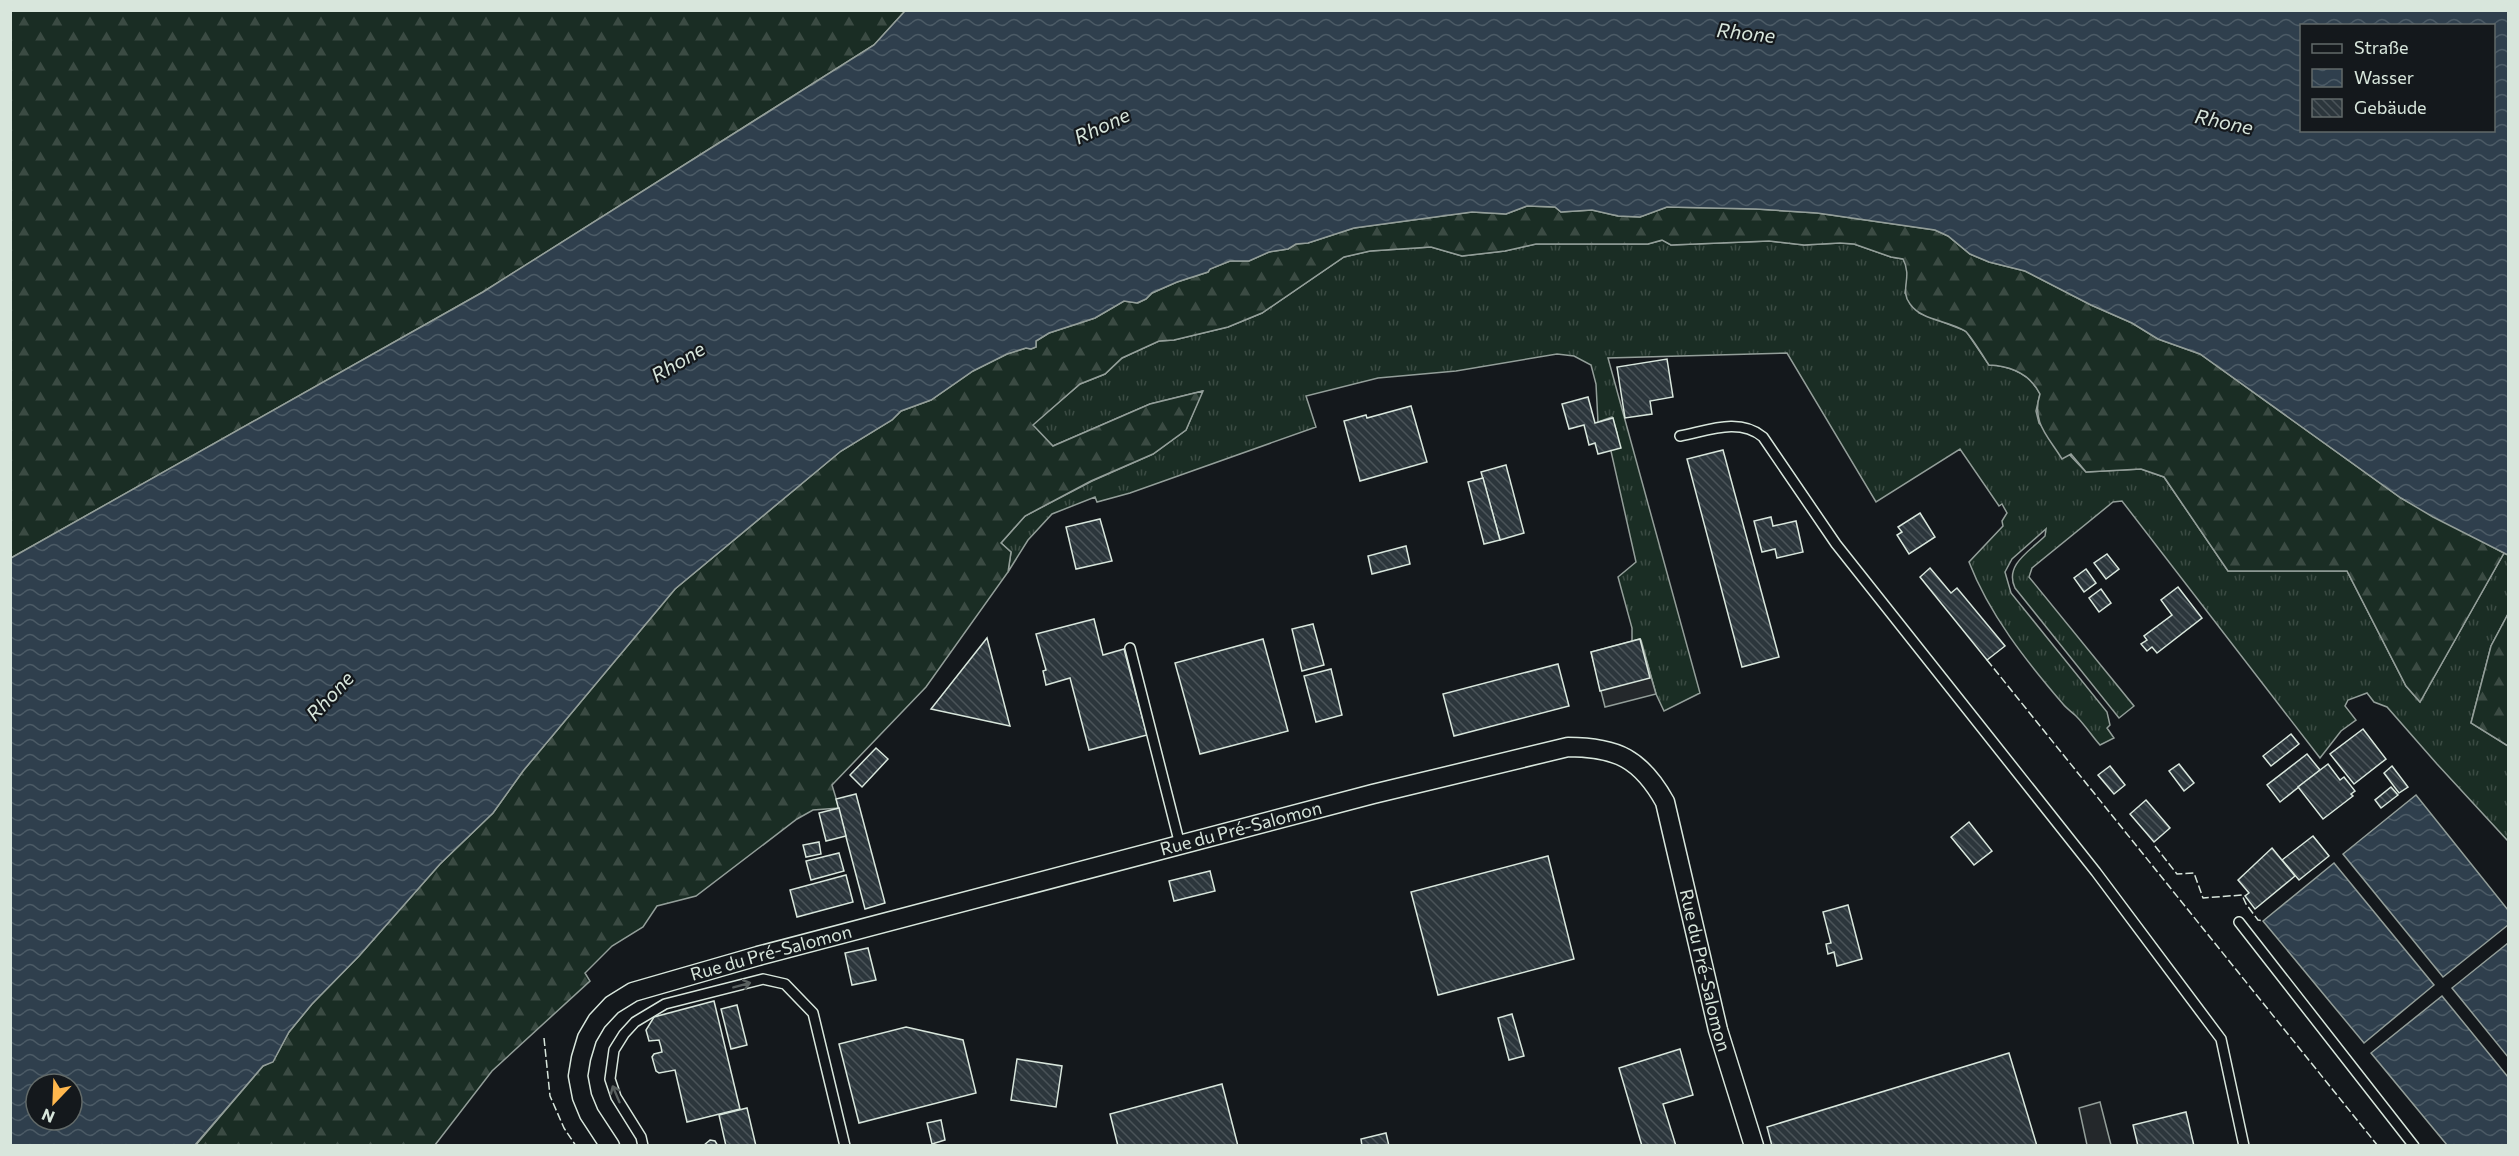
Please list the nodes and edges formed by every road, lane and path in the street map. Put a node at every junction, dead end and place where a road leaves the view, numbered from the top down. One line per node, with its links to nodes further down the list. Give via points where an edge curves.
1 (1680, 436): 9 (lane, via 1736,425 1756,431 1768,444 1836,544 2096,872 2221,1039)
2 (1130, 648): 3 (lane)
3 (1180, 845): 5 (street, Rue du Pré-Salomon, via 633,992 597,1020 587,1038 578,1077 582,1097); 8 (street, Rue du Pré-Salomon, via 1548,750 1597,747 1627,759 1644,771 1665,802 1718,1030)
4 (2239, 922): 10 (lane)
5 (610, 1146)
6 (643, 1146): 7 (lane, one-way to 7, via 610,1079 614,1050 624,1034 635,1022 665,1004 763,980 785,984 813,1012)
7 (845, 1146)
8 (1754, 1146)
9 (2244, 1146)
10 (2414, 1146)

